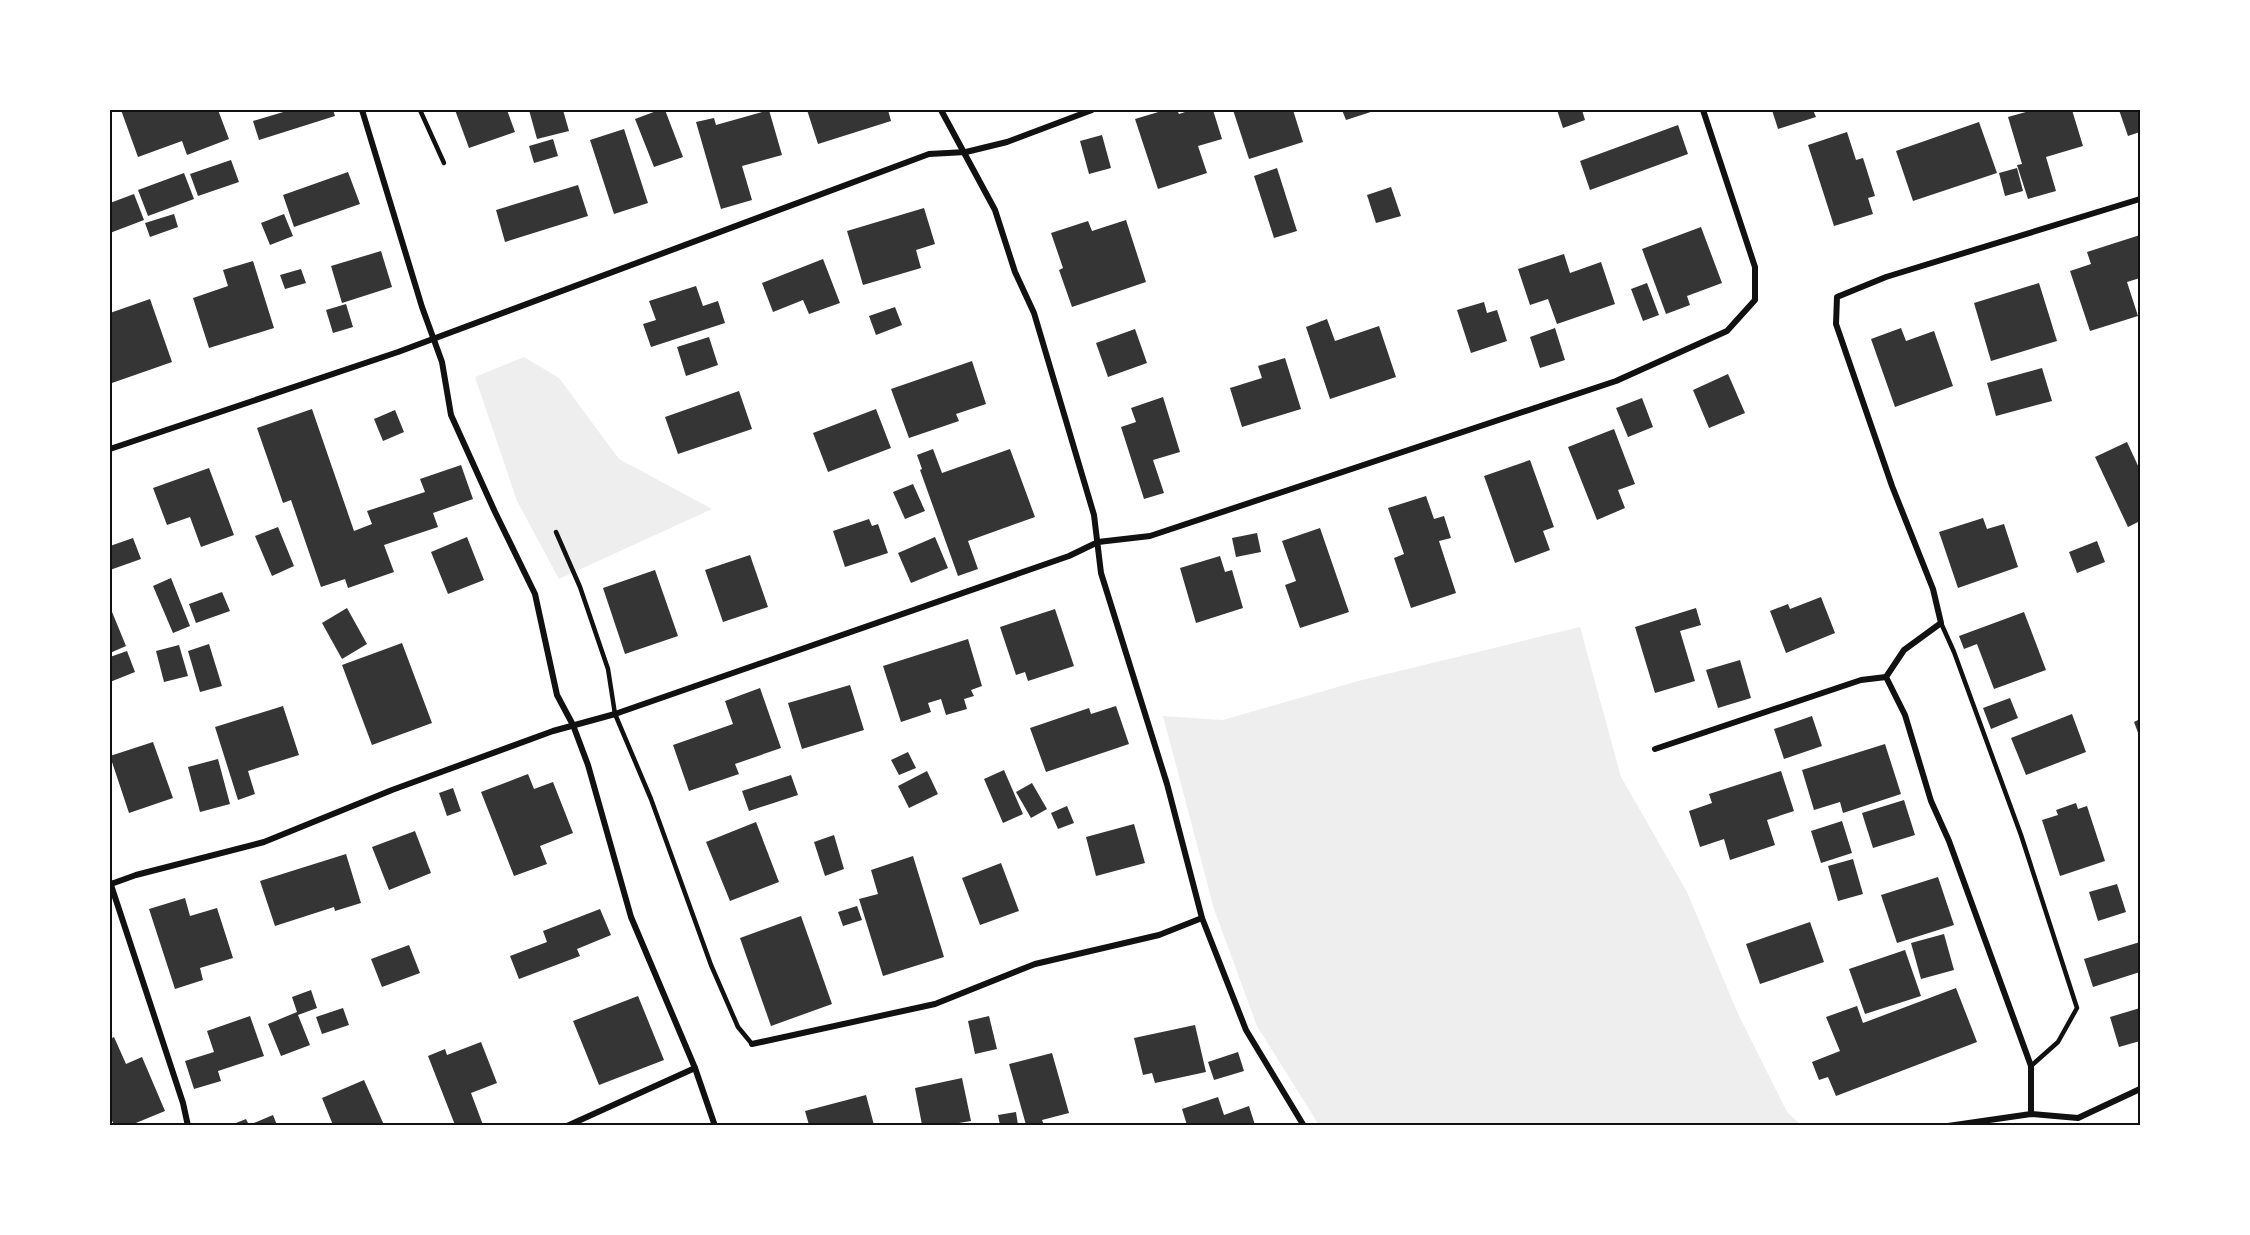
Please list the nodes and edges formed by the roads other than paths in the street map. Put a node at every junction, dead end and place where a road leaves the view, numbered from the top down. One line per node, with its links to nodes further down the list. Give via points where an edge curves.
1 (362, 110): 9 (street)
2 (420, 110): 7 (lane)
3 (941, 110): 6 (street)
4 (1092, 110): 6 (street, via 1007,142)
5 (1703, 110): 12 (street, via 1755,267 1755,300 1727,331 1616,381 1150,536)
6 (966, 152): 9 (street, via 929,154); 12 (street, via 995,210 1015,272 1034,313 1094,515)
7 (444, 163)
8 (2140, 199): 13 (street, via 1886,277 1837,297 1836,324 1892,486 1933,589)
9 (433, 338): 10 (street); 16 (street, via 442,362 451,415 535,594 557,695)
10 (110, 449)
11 (556, 532): 15 (lane, via 608,669)
12 (1098, 542): 15 (street, via 1069,556); 19 (street, via 1101,573 1167,784)
13 (1941, 623): 14 (street, via 1904,650); 21 (lane, via 2020,835 2077,1008 2058,1042)
14 (1886, 677): 17 (street, via 1861,680); 21 (street, via 1905,715 1931,801)
15 (615, 714): 16 (street); 20 (lane, via 651,799 711,965 738,1027)
16 (573, 725): 18 (street, via 392,790 264,842); 22 (street, via 631,917)
17 (1655, 749)
18 (110, 883): 26 (street)
19 (1202, 918): 20 (street, via 1159,935 1035,964 935,1004); 29 (street, via 1246,1030)
20 (752, 1044)
21 (2031, 1066): 24 (street)
22 (695, 1068): 27 (street); 28 (street)
23 (2140, 1089): 25 (street)
24 (2031, 1114): 25 (street); 30 (street)
25 (2078, 1118): 31 (street)
26 (188, 1125)
27 (567, 1125)
28 (715, 1125)
29 (1304, 1125)
30 (1948, 1125)
31 (2081, 1125)

